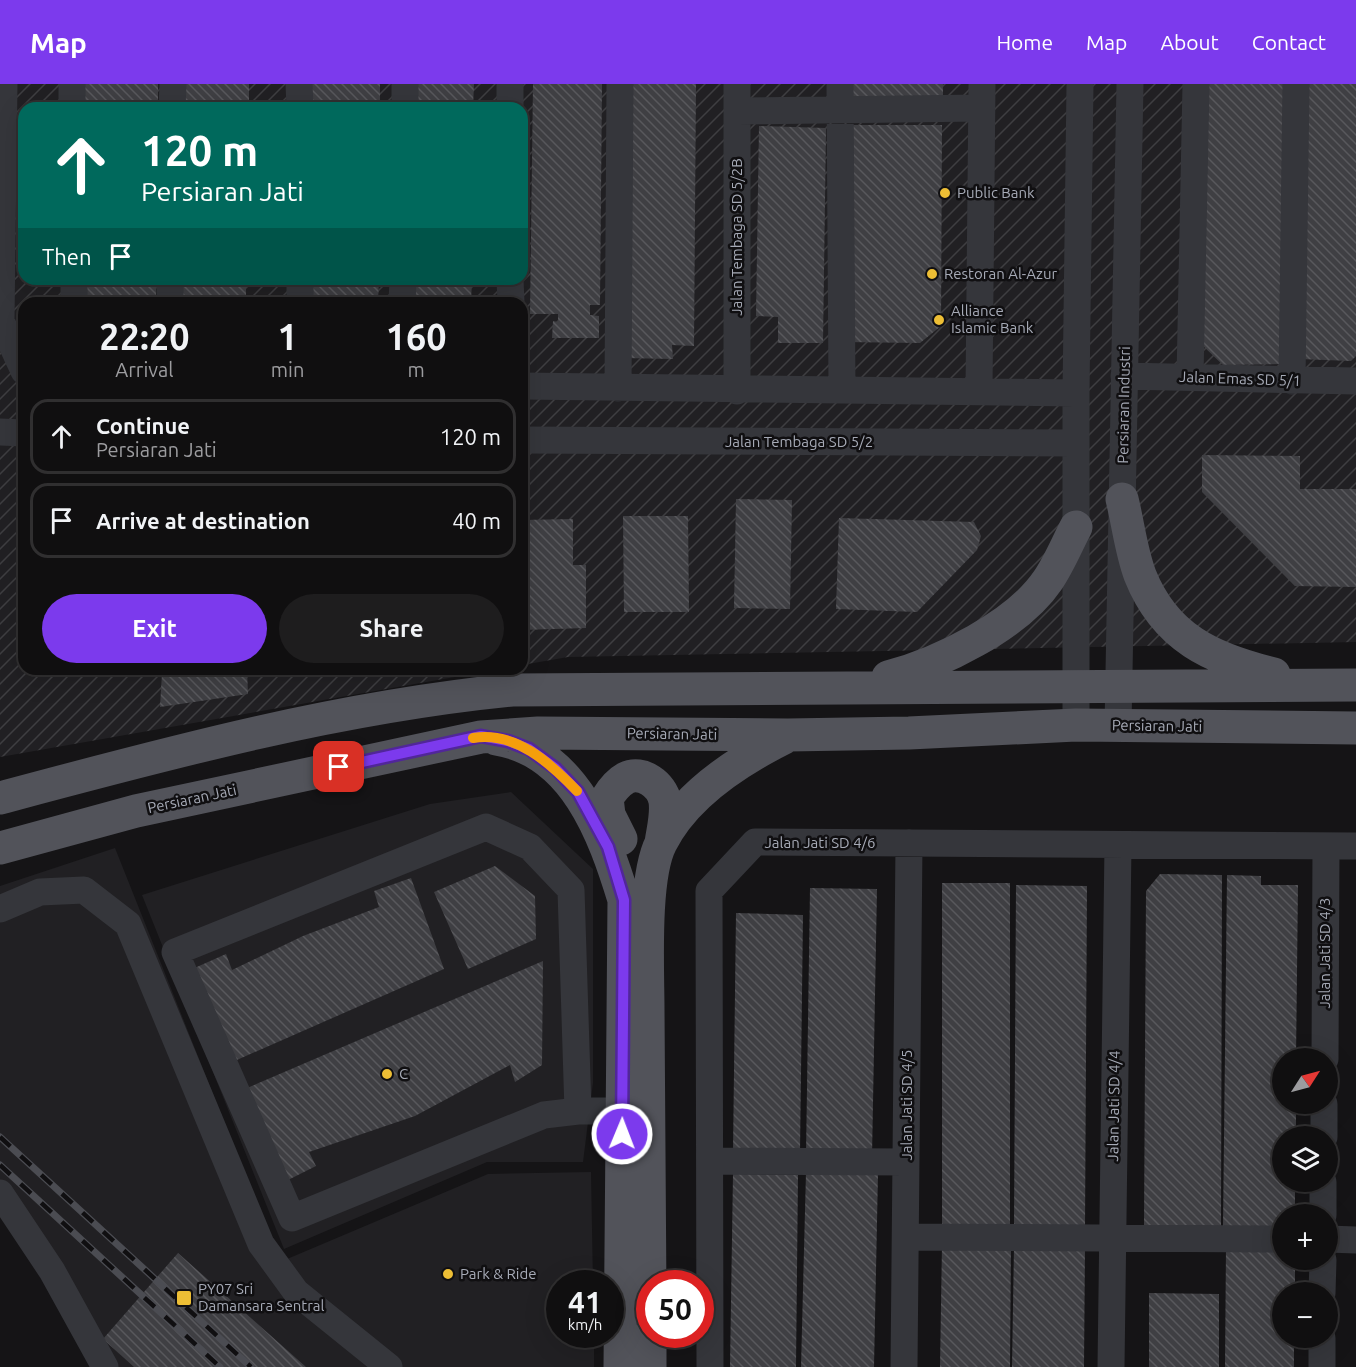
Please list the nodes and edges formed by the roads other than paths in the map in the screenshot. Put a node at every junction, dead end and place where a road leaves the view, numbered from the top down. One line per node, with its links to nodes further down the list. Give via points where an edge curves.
1 (4, 84): 20 (street, via 1,321)
2 (72, 84): 15 (street)
3 (173, 84): 16 (street)
4 (299, 84): 17 (street)
5 (405, 84): 18 (street)
6 (510, 84): 19 (street)
7 (620, 84): 26 (street)
8 (1080, 84): 30 (street)
9 (1130, 84): 21 (street, Persiaran Industri)
10 (1196, 84): 22 (street)
11 (1296, 84): 23 (street)
12 (981, 96): 14 (street); 28 (street)
13 (737, 97): 14 (street); 29 (street, Jalan Tembaga SD 5/2B)
14 (840, 97): 27 (street)
15 (72, 102)
16 (172, 102)
17 (300, 102)
18 (405, 102)
19 (510, 102)
20 (18, 358)
21 (1124, 376): 22 (street, Jalan Emas SD 5/1); 35 (street, Persiaran Industri)
22 (1190, 377): 23 (street, Jalan Emas SD 5/1)
23 (1292, 381): 24 (street, Jalan Emas SD 5/1)
24 (1356, 381)
25 (528, 386): 26 (street)
26 (618, 388): 29 (street)
27 (842, 390): 28 (street); 29 (street)
28 (980, 390): 30 (street)
29 (737, 391)
30 (1076, 393): 34 (street)
31 (0, 432): 32 (street)
32 (18, 433)
33 (528, 440): 34 (street, Jalan Tembaga SD 5/2)
34 (1076, 443): 36 (street)
35 (1122, 499): 37 (main road, via 1140,575 1174,628 1205,652 1247,668); 39 (street, Persiaran Industri)
36 (1076, 527): 38 (street); 41 (main road, via 1047,581 996,628 924,667)
37 (1314, 684): 39 (main road); 40 (main road)
38 (1077, 685): 39 (main road); 41 (main road); 42 (street)
39 (1119, 685): 43 (street, Persiaran Industri)
40 (1356, 685)
41 (849, 688): 47 (main road, via 512,690 471,694 188,748)
42 (1076, 725): 43 (main road, Persiaran Jati); 45 (main road, Persiaran Jati)
43 (1118, 726): 44 (main road, Persiaran Jati)
44 (1356, 728)
45 (788, 735): 46 (main road, Persiaran Jati); 48 (main road, via 712,781)
46 (481, 736): 53 (main road, Persiaran Jati, via 135,811); 54 (main road, via 529,749 578,792 608,847)
47 (0, 798)
48 (661, 843): 54 (main road, via 666,810 665,798 657,785 645,777 628,777 614,786 607,798 609,815 626,860); 67 (main road, via 653,868 648,933)
49 (909, 843): 50 (street, Jalan Jati SD 4/6); 59 (street, Jalan Jati SD 4/6, via 755,842 709,891); 60 (street, Jalan Jati SD 4/5)
50 (1118, 845): 51 (street, Jalan Jati SD 4/6); 63 (street, Jalan Jati SD 4/4)
51 (1326, 846): 52 (street, Jalan Jati SD 4/6); 56 (street, Jalan Jati SD 4/3)
52 (1356, 846)
53 (0, 848)
54 (624, 900): 58 (main road)
55 (0, 909): 71 (street, via 40,892 84,890 128,924 261,1244 296,1292)
56 (1324, 1048)
57 (578, 1110): 57 (street, via 544,1114 292,1218 175,952 486,827 530,847 571,890); 58 (street)
58 (622, 1111): 72 (main road)
59 (710, 1161): 60 (street); 74 (street, Jalan Jati SD 4/6)
60 (906, 1162): 62 (street, Jalan Jati SD 4/5)
61 (0, 1193): 70 (street, via 52,1271)
62 (906, 1237): 63 (street); 75 (street, Jalan Jati SD 4/5)
63 (1113, 1239): 64 (street); 76 (street, Jalan Jati SD 4/4)
64 (1272, 1239)
65 (1338, 1239): 66 (street)
66 (1356, 1240)
67 (650, 1270)
68 (650, 1348): 73 (main road)
69 (1322, 1348): 77 (street)
70 (105, 1367)
71 (389, 1367)
72 (620, 1367)
73 (650, 1367)
74 (710, 1367)
75 (904, 1367)
76 (1111, 1367)
77 (1322, 1367)

